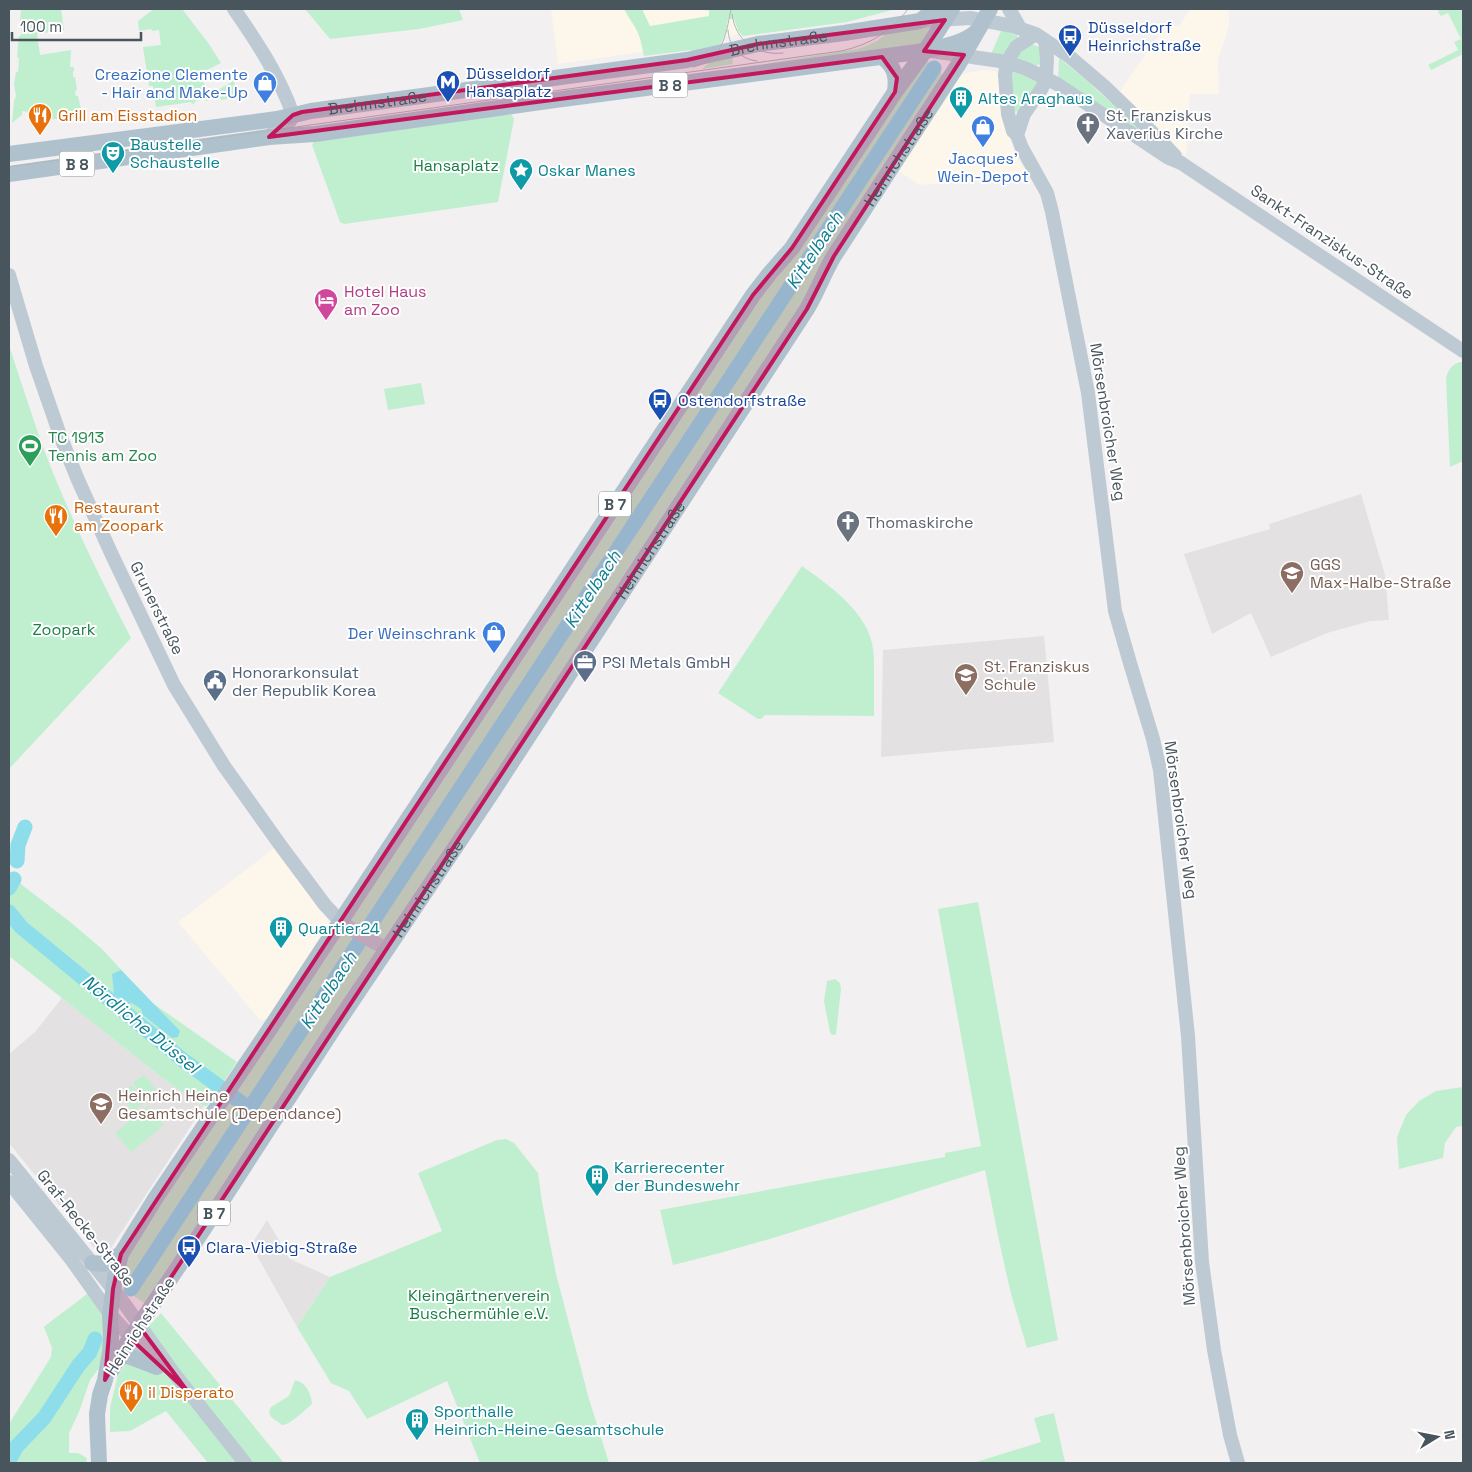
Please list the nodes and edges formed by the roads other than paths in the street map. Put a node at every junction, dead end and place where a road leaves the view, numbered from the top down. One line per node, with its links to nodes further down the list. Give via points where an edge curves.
1 (234, 9): 17 (street, via 272,69)
2 (1008, 9): 5 (street)
3 (944, 12): 4 (street); 7 (main road, Brehmstraße / B 8, via 920,21); 8 (main road, Heinrichstraße / B 7); 9 (main road, via 942,41)
4 (984, 20): 5 (street, Sankt-Franziskus-Straße); 9 (main road, Heinrichstraße / B 7); 9 (main road, Brehmstraße)
5 (1020, 28): 6 (street, Sankt-Franziskus-Straße)
6 (1041, 37): 11 (street, via 1016,47); 13 (street, via 1047,59); 21 (street, Sankt-Franziskus-Straße, via 1104,86)
7 (782, 42): 12 (main road, via 762,54 762,62); 17 (main road, Brehmstraße / B 8, via 687,60)
8 (925, 51): 9 (main road, Brehmstraße); 10 (main road, Brehmstraße / B 8); 14 (main road, Heinrichstraße / B 7)
9 (953, 52): 11 (street, Sankt-Franziskus-Straße, via 986,58); 26 (main road, Heinrichstraße / B 7, via 824,272 807,309)
10 (882, 57): 12 (main road, Brehmstraße / B 8); 14 (main road, via 896,73)
11 (1006, 68): 13 (street, Sankt-Franziskus-Straße, via 1027,69); 15 (street, Mörsenbroicher Weg)
12 (772, 72): 19 (main road, Brehmstraße / B 8, via 315,134)
13 (1046, 78): 16 (street); 21 (street, Sankt-Franziskus-Straße)
14 (895, 92): 25 (main road, Heinrichstraße / B 7, via 792,248 753,295)
15 (1008, 114): 16 (street); 18 (street, Mörsenbroicher Weg)
16 (1024, 114): 18 (street)
17 (292, 116): 19 (street); 20 (main road, Brehmstraße / B 8)
18 (1017, 135): 40 (street, Mörsenbroicher Weg, via 1047,193 1052,212 1088,392 1115,611 1160,770 1188,1036 1204,1281 1230,1435)
19 (269, 137): 22 (main road, Brehmstraße / B 8)
20 (9, 154)
21 (1181, 163): 24 (street, Sankt-Franziskus-Straße)
22 (9, 174)
23 (9, 275): 25 (street, Grunerstraße, via 61,438 174,685 253,808 325,905)
24 (1463, 352)
25 (340, 920): 26 (street, Grunerstraße); 29 (main road, Heinrichstraße / B 7)
26 (387, 949): 33 (main road, Heinrichstraße / B 7)
27 (9, 1160): 30 (street, Graf-Recke-Straße)
28 (9, 1182): 32 (street, Graf-Recke-Straße)
29 (121, 1254): 30 (main road, via 104,1264); 31 (main road, Heinrichstraße / B 7)
30 (92, 1263): 31 (street, Graf-Recke-Straße)
31 (113, 1289): 32 (main road, Heinrichstraße / B 7); 33 (street, Graf-Recke-Straße)
32 (110, 1314): 33 (street, Graf-Recke-Straße); 36 (main road, Heinrichstraße / B 7, via 112,1337)
33 (135, 1332): 34 (main road, Heinrichstraße / B 7); 35 (street, Graf-Recke-Straße); 37 (street, Graf-Recke-Straße)
34 (117, 1360): 35 (main road, via 128,1356); 36 (main road, Heinrichstraße / B 7)
35 (157, 1368): 37 (street, Graf-Recke-Straße)
36 (105, 1380): 38 (main road, B 7, via 97,1414)
37 (188, 1392): 39 (street, Graf-Recke-Straße)
38 (99, 1463)
39 (245, 1463)
40 (1238, 1463)

